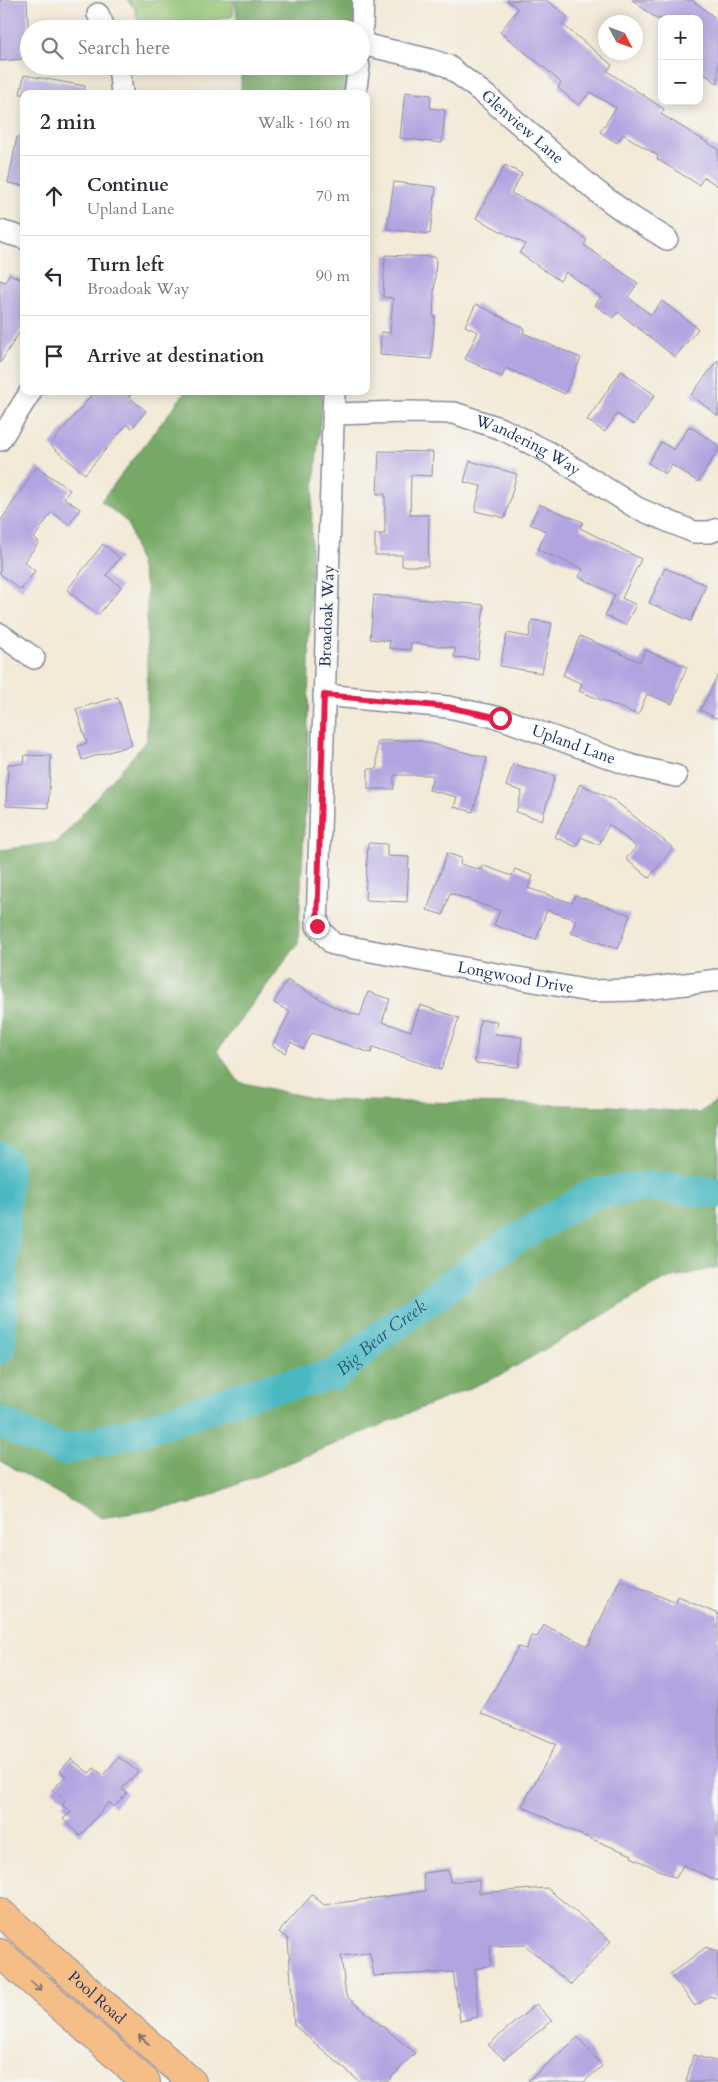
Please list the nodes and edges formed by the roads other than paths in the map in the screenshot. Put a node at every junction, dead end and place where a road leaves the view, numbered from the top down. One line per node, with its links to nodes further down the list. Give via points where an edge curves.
1 (363, 0): 2 (street)
2 (363, 20)
3 (370, 48): 10 (street, Glenview Lane, via 448,66 596,191)
4 (120, 75): 6 (street)
5 (358, 75): 7 (street)
6 (122, 90)
7 (356, 90)
8 (0, 231): 9 (street)
9 (20, 237)
10 (667, 239)
11 (28, 395): 14 (street)
12 (334, 395): 13 (street, Broadoak Way)
13 (333, 414): 15 (street, Wandering Way, via 454,413 502,429 548,452 637,508 694,532); 18 (street, Broadoak Way)
14 (0, 440)
15 (714, 530)
16 (0, 634): 17 (street)
17 (34, 658)
18 (324, 695): 19 (street, Upland Lane, via 448,707 500,718 633,766); 20 (street, Broadoak Way)
19 (676, 776)
20 (319, 931): 21 (street, Longwood Drive, via 333,944 589,992)
21 (718, 980)
22 (0, 1912): 25 (main road, Pool Road, one-way to 22)
23 (0, 1954): 24 (main road, Pool Road, one-way to 24)
24 (146, 2082)
25 (192, 2082)

